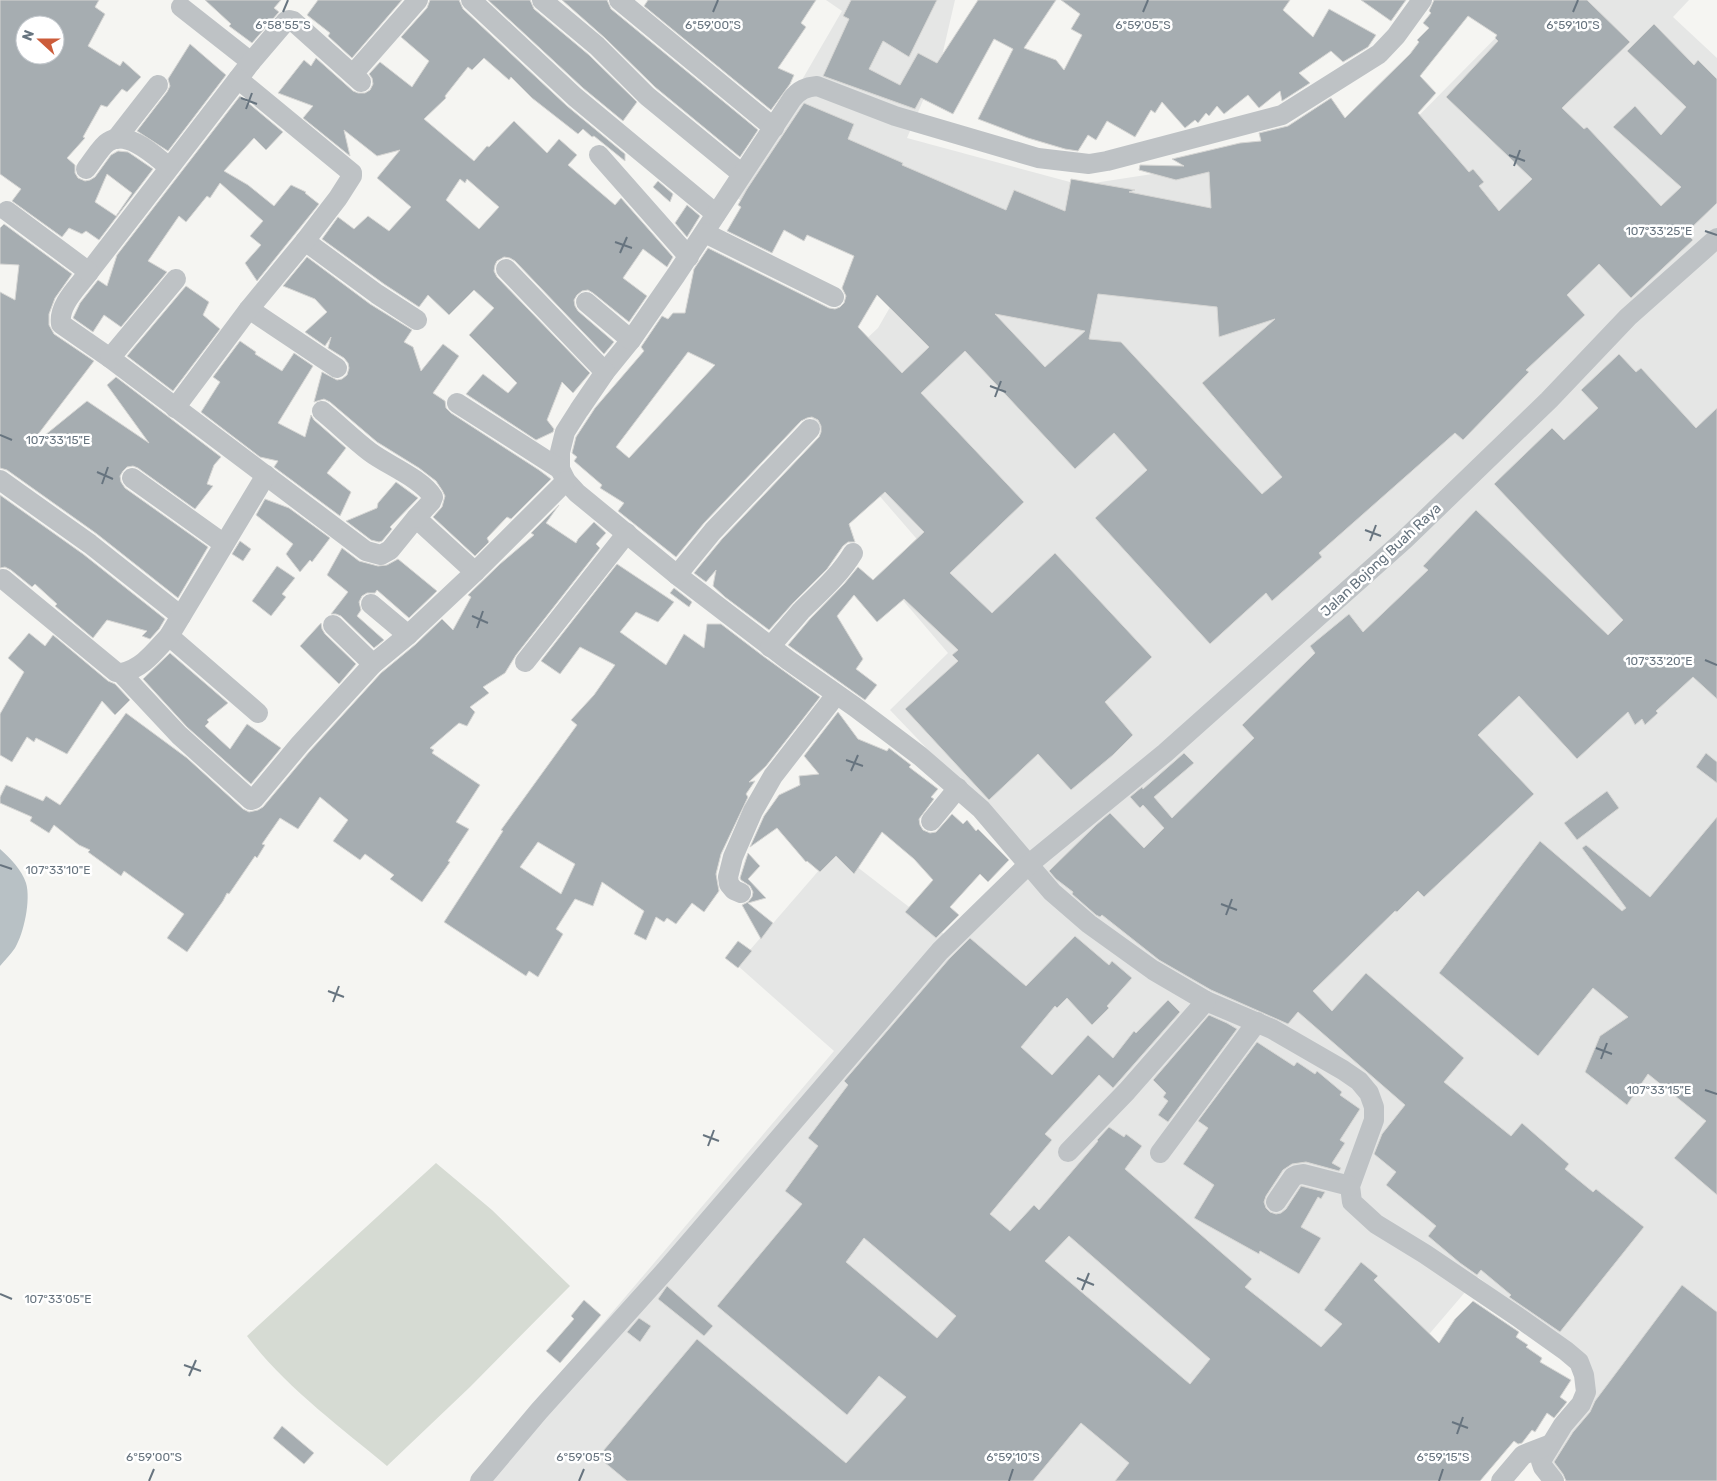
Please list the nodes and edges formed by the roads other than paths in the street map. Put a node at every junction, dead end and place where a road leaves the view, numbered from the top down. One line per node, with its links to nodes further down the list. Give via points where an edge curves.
1 (418, 0): 7 (street, via 357,78 289,20)
2 (471, 0): 17 (street, via 575,97)
3 (542, 0): 15 (street, via 597,46 647,96)
4 (619, 0): 10 (street)
5 (1422, 0): 10 (street, via 1380,54 1282,114 1107,161 1089,164 1038,158 895,116 817,86 807,86 795,95)
6 (186, 4): 7 (street)
7 (255, 57): 8 (street)
8 (238, 79): 13 (street); 20 (street, via 352,173 351,180)
9 (158, 86): 11 (street)
10 (774, 128): 15 (street)
11 (116, 139): 13 (street, via 138,143); 14 (street, via 107,142)
12 (599, 155): 21 (street)
13 (169, 167): 23 (street)
14 (86, 169)
15 (742, 174): 17 (street)
16 (2, 213): 23 (street)
17 (716, 214): 18 (street)
18 (705, 233): 21 (street); 25 (street)
19 (1717, 238): 61 (street, Jalan Bojong Buah Raya, via 1628,317 1549,400 1397,546 1165,753)
20 (305, 241): 27 (street); 28 (street)
21 (689, 257): 29 (street)
22 (506, 269): 32 (street)
23 (89, 272): 30 (street, via 60,314 61,324)
24 (176, 279): 30 (street)
25 (834, 297)
26 (586, 302): 29 (street)
27 (249, 309): 31 (street); 34 (street)
28 (417, 320)
29 (630, 340): 32 (street)
30 (110, 358): 34 (street)
31 (338, 368)
32 (605, 372): 38 (street, via 565,432 560,452)
33 (458, 402): 38 (street)
34 (176, 408): 37 (street)
35 (322, 411): 41 (street, via 370,452 430,493 433,497 431,502)
36 (810, 429): 46 (street, via 713,531)
37 (266, 475): 41 (street, via 366,552 381,555 390,550); 43 (street)
38 (563, 475): 42 (street, via 577,493); 45 (street)
39 (132, 478): 43 (street)
40 (0, 480): 49 (street, via 83,538)
41 (416, 518): 45 (street)
42 (627, 533): 46 (street); 54 (street)
43 (224, 544): 49 (street)
44 (853, 553): 53 (street, via 844,568)
45 (476, 572): 51 (street)
46 (677, 575): 53 (street)
47 (1, 580): 56 (street)
48 (371, 604): 51 (street)
49 (181, 616): 52 (street)
50 (333, 625): 55 (street)
51 (408, 635): 55 (street)
52 (169, 636): 56 (street, via 148,658 128,672); 58 (street)
53 (770, 646): 57 (street)
54 (525, 662)
55 (373, 664): 56 (street, via 251,800 179,735)
56 (121, 673)
57 (836, 695): 59 (street, via 894,735); 62 (street, via 773,776 753,811 733,857 728,878 734,890)
58 (258, 713)
59 (958, 788): 60 (street); 61 (street, via 992,820)
60 (931, 821)
61 (1028, 865): 63 (street, via 1052,892 1089,924 1153,970); 70 (street, Jalan Bojong Buah Raya, via 940,951)
62 (741, 893)
63 (1206, 1001): 64 (street); 65 (street, via 1128,1091)
64 (1257, 1022): 66 (street); 67 (street, via 1343,1070 1369,1093 1374,1120)
65 (1068, 1152)
66 (1160, 1153)
67 (1350, 1186): 68 (street, via 1297,1175); 69 (street, via 1352,1202 1376,1224 1518,1317 1579,1362 1586,1392 1581,1404)
68 (1276, 1202)
69 (1551, 1444): 71 (street, via 1523,1455); 72 (street, via 1541,1462)
70 (480, 1481)
71 (1501, 1481)
72 (1553, 1481)

